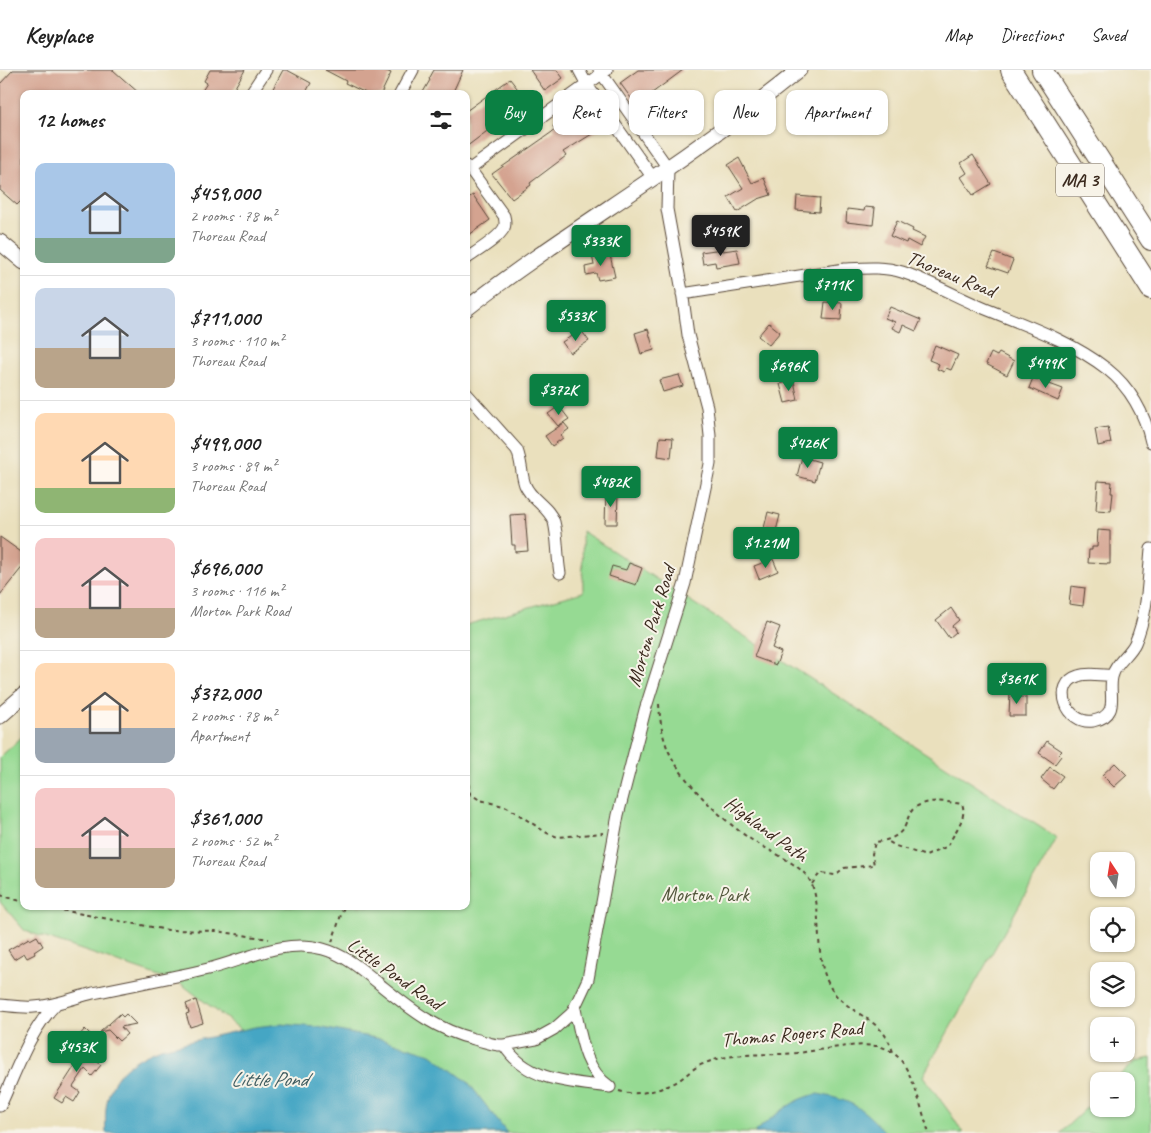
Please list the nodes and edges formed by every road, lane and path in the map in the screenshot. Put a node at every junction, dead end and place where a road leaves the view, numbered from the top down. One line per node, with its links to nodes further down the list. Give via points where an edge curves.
1 (266, 70): 9 (street)
2 (413, 70): 10 (street)
3 (578, 70): 8 (street)
4 (799, 70): 12 (main road)
5 (1011, 70): 19 (highway, MA 3)
6 (1042, 70): 15 (highway, MA 3)
7 (603, 71): 8 (street); 12 (street)
8 (587, 85): 11 (street); 14 (street)
9 (253, 90)
10 (402, 90)
11 (470, 167)
12 (668, 168): 14 (main road); 20 (street, Morton Park Road, via 667,209)
13 (470, 171): 17 (street, via 506,223 498,234)
14 (653, 178): 21 (main road)
15 (1151, 240)
16 (0, 242): 18 (main road)
17 (470, 256)
18 (20, 259)
19 (1151, 289)
20 (682, 294): 23 (street, Thoreau Road, via 845,269 866,267 900,272 1043,332 1107,369 1134,400); 31 (street, Morton Park Road, via 688,335 707,407 710,464 685,583 645,710)
21 (470, 306)
22 (470, 397): 25 (street, via 517,450 525,484 549,512 554,523)
23 (1151, 442)
24 (1151, 548): 26 (street, via 1142,626 1134,646)
25 (560, 572)
26 (1112, 675): 26 (street, via 1111,709 1106,715 1085,721 1071,714 1064,697 1065,688 1071,680 1086,674)
27 (658, 697): 33 (path, Highland Path, via 664,739 670,754 702,797 750,839 805,874)
28 (20, 698): 29 (main road)
29 (0, 716)
30 (470, 794): 31 (path, via 507,807 546,833 558,837)
31 (614, 831): 42 (street, Morton Park Road, via 588,979)
32 (887, 841): 32 (path, via 904,827 910,812 918,805 934,801 962,804 964,809 959,826 948,846 926,856); 33 (path, via 875,842 874,865 844,868 835,875 820,873)
33 (812, 884): 44 (path, Highland Path, via 821,962 831,989 839,999 884,1032)
34 (0, 895): 35 (path)
35 (20, 901)
36 (60, 910): 38 (path, via 168,930 250,935)
37 (343, 910): 39 (path)
38 (289, 947): 39 (street, Little Pond Road, via 306,946); 40 (street, Little Pond Road, via 257,952 208,969)
39 (328, 951): 43 (street, Little Pond Road, via 367,973 440,1028)
40 (56, 1004): 41 (street, Little Pond Road, via 34,1008); 46 (street, via 41,1021 25,1050)
41 (0, 1005)
42 (575, 1009): 43 (street, Morton Park Road, via 546,1035); 45 (street, via 589,1063 597,1076)
43 (504, 1045): 45 (street, via 512,1057 545,1077)
44 (893, 1052): 45 (path, Thomas Rogers Road, via 882,1047 865,1046 742,1055 700,1065 676,1082 655,1090 630,1093); 47 (path, via 915,1090)
45 (610, 1087)
46 (0, 1106)
47 (929, 1133)

